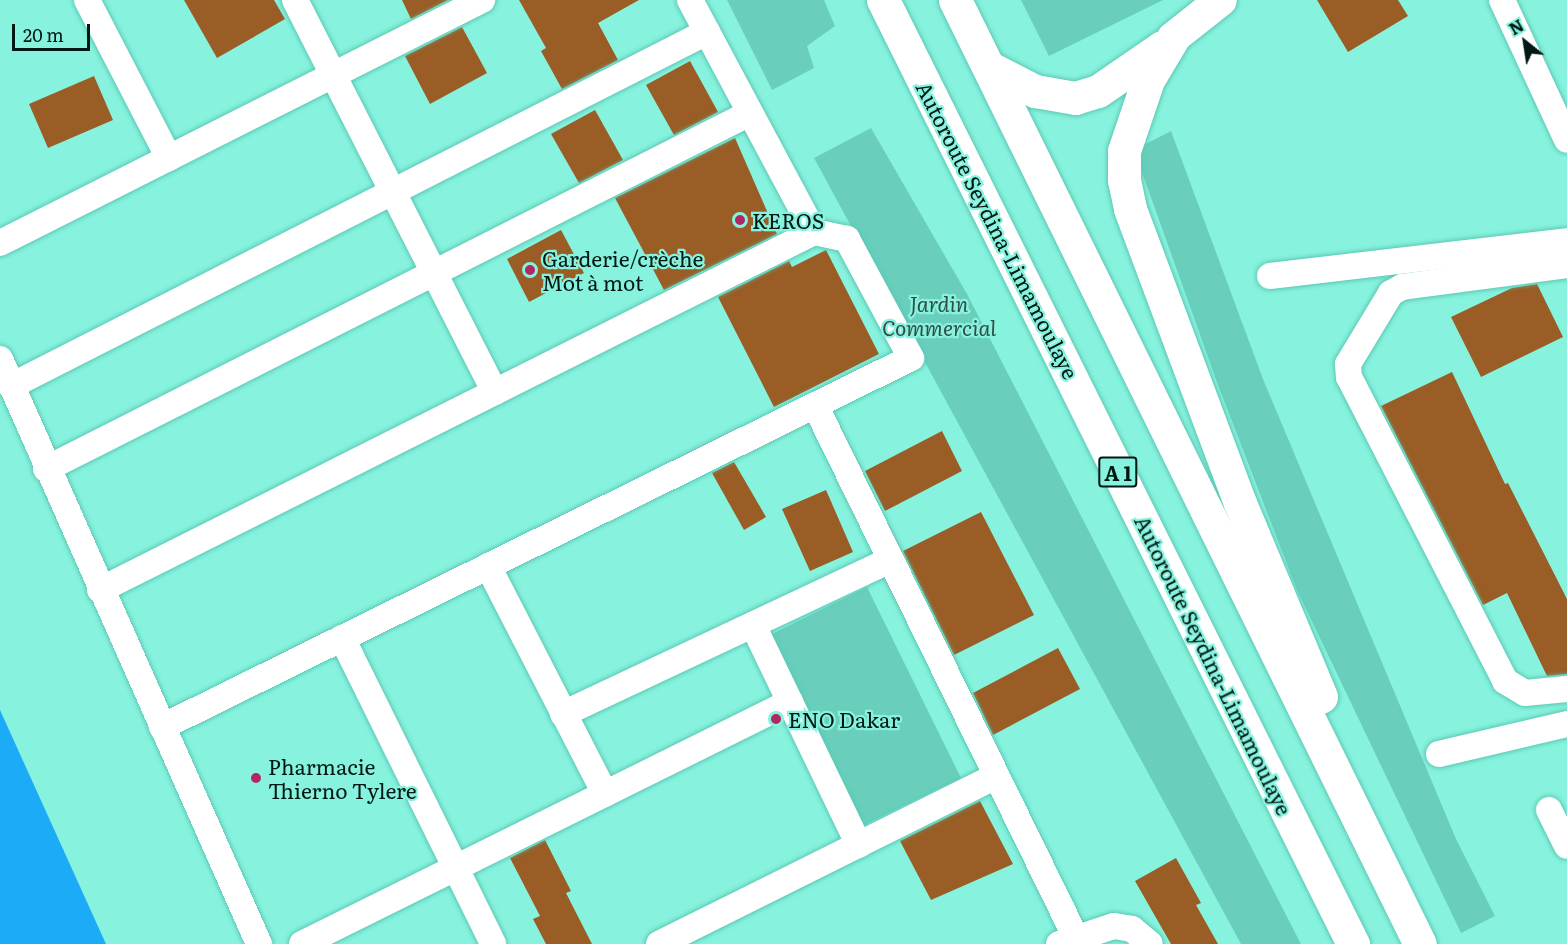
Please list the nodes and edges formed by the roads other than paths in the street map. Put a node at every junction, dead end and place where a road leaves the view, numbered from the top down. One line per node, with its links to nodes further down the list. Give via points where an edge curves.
1 (87, 0): 15 (street)
2 (295, 0): 12 (street)
3 (482, 0): 12 (street)
4 (690, 0): 9 (street)
5 (883, 0): 52 (highway, Autoroute Seydina-Limamoulaye / A 1)
6 (955, 0): 11 (highway)
7 (1221, 0): 10 (street)
8 (1502, 0): 14 (street)
9 (707, 32): 13 (street); 16 (street)
10 (1173, 38): 11 (highway, via 1125,75 1075,98 1035,91); 42 (highway, via 1145,87 1124,152 1130,209 1240,503 1320,694)
11 (990, 68): 42 (highway)
12 (333, 75): 15 (street); 16 (street)
13 (750, 112): 17 (street); 21 (street)
14 (1567, 140)
15 (169, 158): 19 (street)
16 (393, 191): 21 (street); 24 (street)
17 (814, 232): 25 (street); 26 (street, via 847,239 911,358)
18 (1567, 241): 22 (street)
19 (0, 243)
20 (1567, 265): 33 (street, via 1402,287 1391,293 1348,364 1349,377 1505,681 1525,693)
21 (434, 272): 25 (street); 27 (street)
22 (1270, 276)
23 (0, 359): 24 (street)
24 (11, 386): 27 (street)
25 (495, 392): 30 (street)
26 (815, 405): 28 (street); 29 (street)
27 (46, 469): 30 (street)
28 (890, 560): 31 (street); 39 (street)
29 (488, 566): 32 (street); 35 (street)
30 (100, 590): 37 (street)
31 (753, 625): 34 (street); 35 (street)
32 (342, 638): 37 (street); 45 (street)
33 (1567, 689)
34 (790, 702): 40 (street); 43 (street)
35 (563, 714): 40 (street)
36 (1567, 724): 38 (street)
37 (162, 727): 47 (street)
38 (1439, 754)
39 (996, 776): 43 (street); 46 (street)
40 (605, 794): 45 (street)
41 (1549, 810): 44 (street)
42 (1357, 815): 53 (highway)
43 (859, 844): 50 (street)
44 (1567, 846)
45 (456, 868): 48 (street); 49 (street)
46 (1067, 940): 51 (street, via 1114,926 1132,929)
47 (259, 944)
48 (302, 944)
49 (494, 944)
50 (659, 944)
51 (1150, 944)
52 (1353, 944)
53 (1420, 944)

